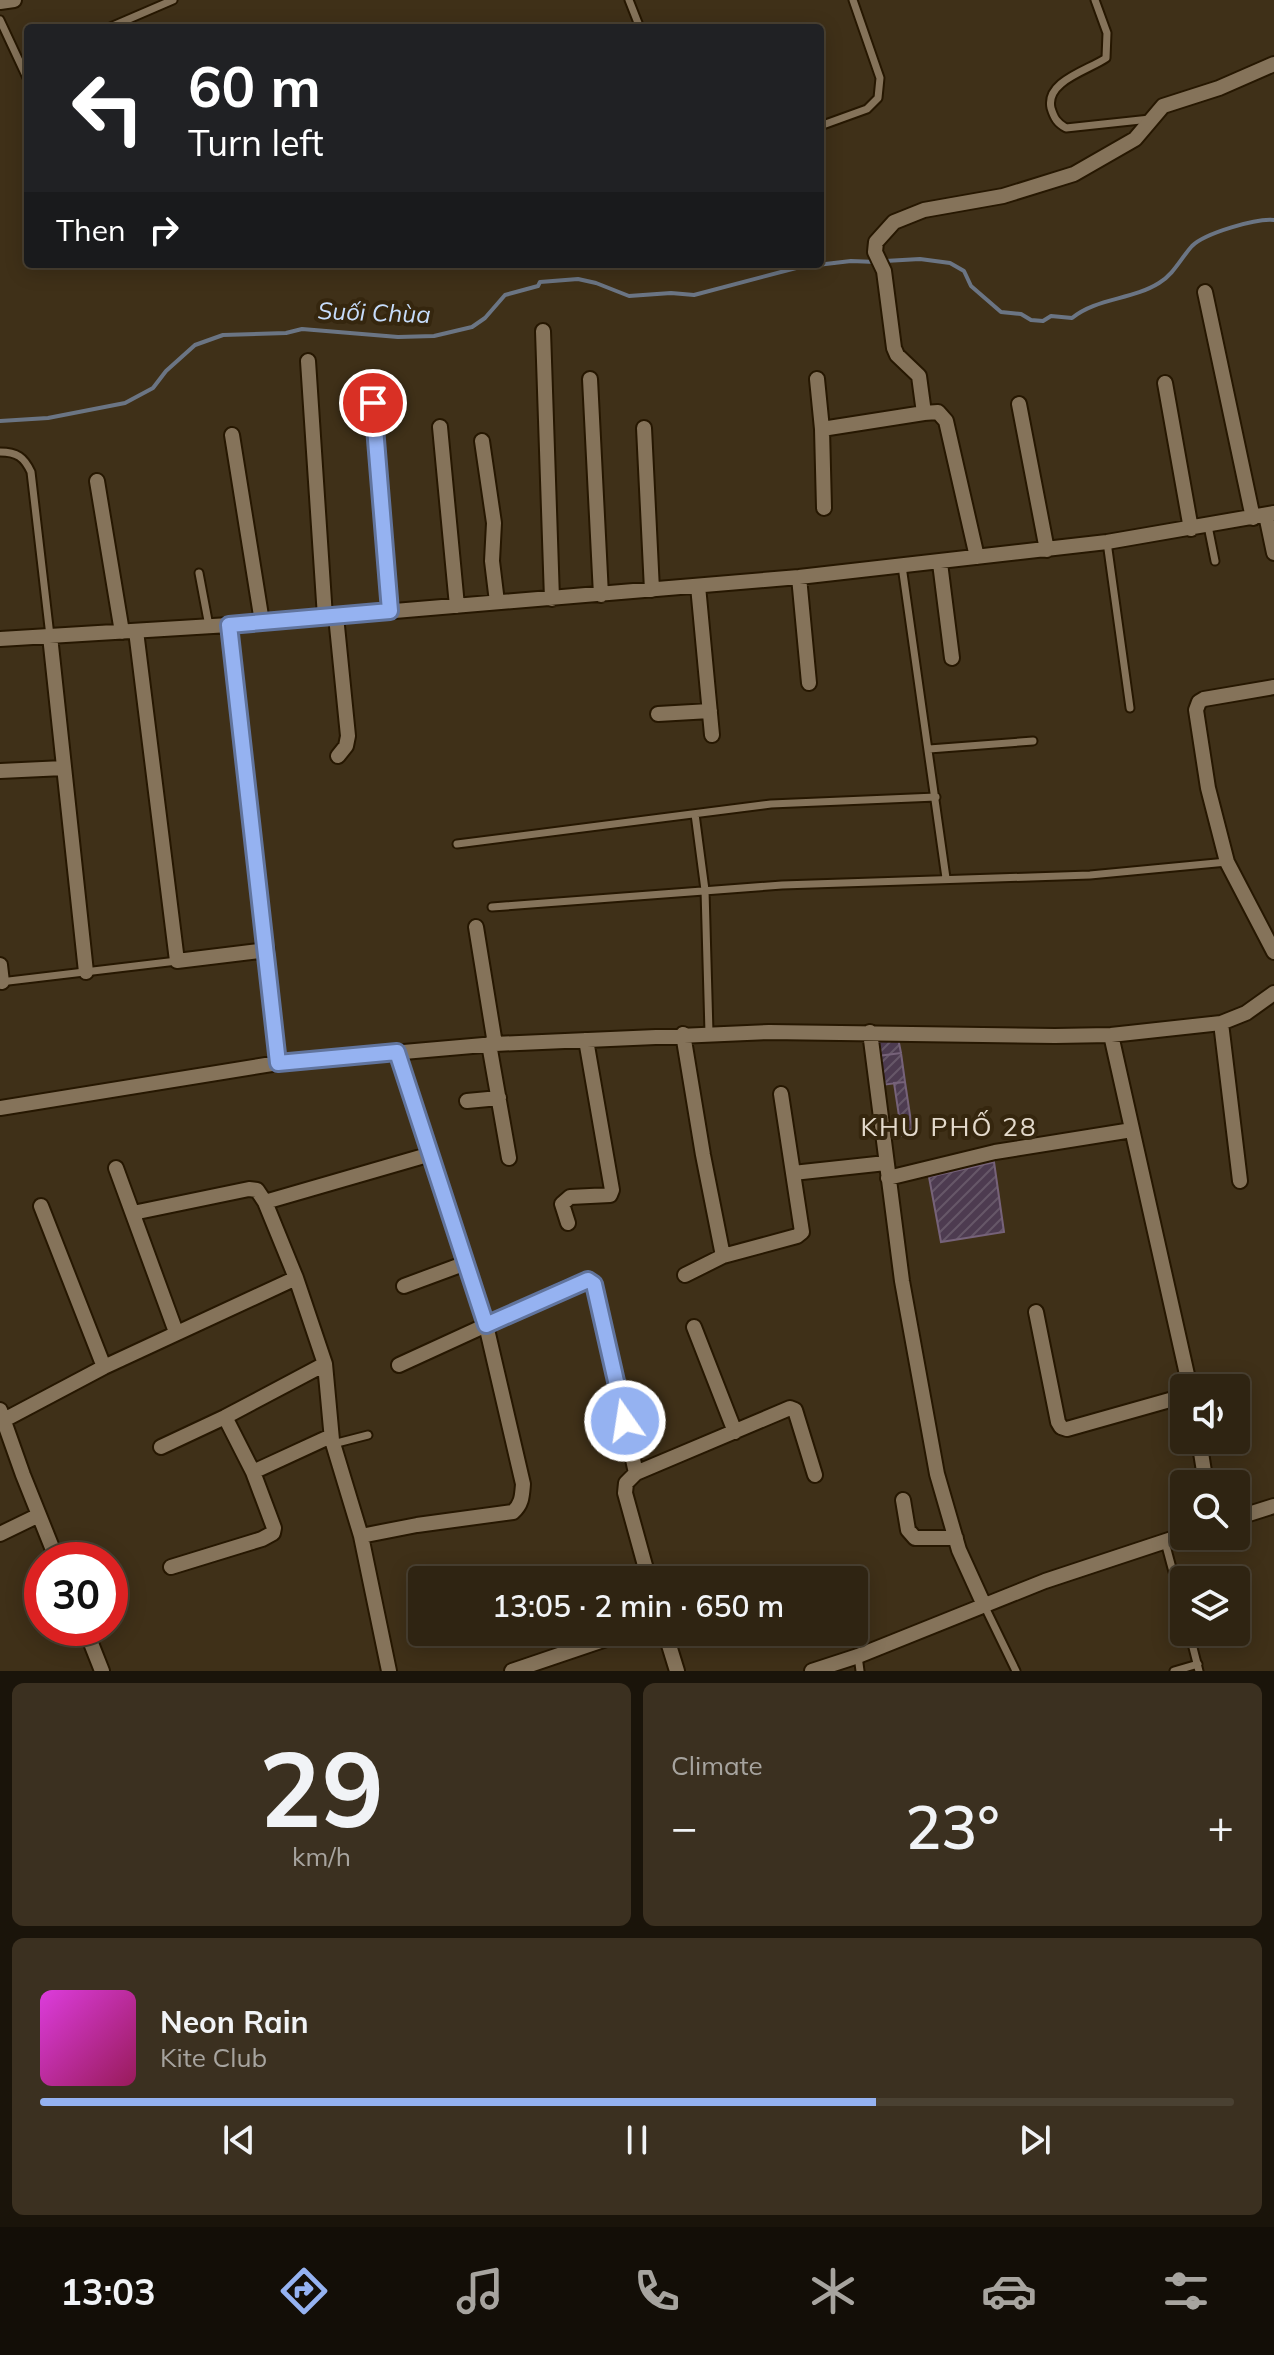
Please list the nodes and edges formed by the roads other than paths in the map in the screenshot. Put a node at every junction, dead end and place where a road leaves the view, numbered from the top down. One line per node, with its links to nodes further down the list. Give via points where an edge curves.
1 (14, 0): 6 (street)
2 (173, 0): 7 (lane)
3 (629, 0): 11 (lane)
4 (853, 0): 15 (lane, via 880,78 878,98 867,109)
5 (1095, 0): 14 (lane, via 1107,33 1106,58 1053,91 1050,104 1057,123 1066,128)
6 (0, 2)
7 (128, 19): 9 (lane); 10 (lane)
8 (0, 20): 12 (lane)
9 (117, 24)
10 (130, 24)
11 (638, 24)
12 (24, 62)
13 (1274, 64): 14 (street, via 1163,106)
14 (1152, 118): 24 (street, via 1135,139 1074,174 1003,196 924,210 894,222 876,242 894,348 919,376)
15 (824, 125)
16 (1205, 292): 33 (street)
17 (543, 331): 48 (street)
18 (308, 361): 52 (street)
19 (371, 379): 51 (street)
20 (590, 379): 47 (street)
21 (817, 379): 27 (street)
22 (1165, 383): 35 (street)
23 (1019, 404): 37 (street)
24 (924, 413): 27 (street); 39 (street, via 938,412 946,421)
25 (440, 427): 50 (street)
26 (644, 428): 46 (street)
27 (822, 429): 32 (street)
28 (232, 435): 53 (street)
29 (482, 441): 49 (street, via 494,523)
30 (0, 452): 57 (lane, via 14,452 31,472)
31 (97, 481): 56 (street)
32 (824, 508)
33 (1264, 515): 34 (street); 38 (street)
34 (1208, 526): 35 (street); 40 (lane)
35 (1191, 529): 36 (street)
36 (1107, 542): 37 (street); 62 (lane)
37 (1047, 550): 39 (street)
38 (1274, 553)
39 (977, 557): 41 (street)
40 (1215, 561)
41 (940, 563): 42 (street); 59 (street)
42 (902, 566): 44 (street); 67 (lane)
43 (199, 573): 55 (lane)
44 (799, 577): 45 (street); 60 (street)
45 (698, 586): 46 (street); 63 (street)
46 (652, 590): 47 (street)
47 (601, 595): 48 (street)
48 (552, 599): 49 (street)
49 (497, 602): 50 (street)
50 (457, 606): 51 (street)
51 (390, 611): 52 (street)
52 (331, 617): 53 (street); 68 (street, via 348,736)
53 (262, 622): 54 (street)
54 (229, 625): 55 (street); 79 (street)
55 (209, 626): 56 (street)
56 (129, 632): 57 (street); 81 (street)
57 (50, 636): 58 (street); 69 (street)
58 (0, 639)
59 (952, 658)
60 (809, 683)
61 (1274, 687): 74 (street, via 1204,699 1196,710)
62 (1130, 708)
63 (710, 711): 64 (street); 65 (street)
64 (658, 714)
65 (712, 735)
66 (1033, 741): 67 (lane)
67 (929, 749): 71 (lane)
68 (338, 756)
69 (64, 768): 70 (street); 83 (street)
70 (0, 771)
71 (936, 797): 72 (lane, via 771,804); 75 (lane)
72 (695, 814): 73 (lane); 76 (lane)
73 (457, 844)
74 (1227, 862): 75 (lane, via 1090,875); 80 (street)
75 (946, 878): 76 (lane)
76 (705, 890): 77 (lane); 88 (lane)
77 (492, 907)
78 (476, 927): 92 (street)
79 (267, 950): 81 (street); 94 (street)
80 (1274, 952)
81 (177, 961): 83 (lane)
82 (0, 965): 84 (street)
83 (86, 972): 84 (lane)
84 (1, 982)
85 (1274, 993): 86 (street)
86 (1221, 1023): 90 (street); 105 (street)
87 (870, 1032): 88 (street); 90 (street); 103 (street)
88 (709, 1033): 89 (street)
89 (683, 1034): 91 (street); 110 (street)
90 (1111, 1035): 99 (street)
91 (586, 1040): 92 (street); 109 (street, via 612,1190 610,1195 565,1200)
92 (492, 1044): 93 (street); 96 (street)
93 (397, 1052): 94 (street); 100 (street)
94 (278, 1063): 98 (street)
95 (781, 1094): 104 (street)
96 (499, 1098): 97 (street); 101 (street)
97 (467, 1101)
98 (0, 1108)
99 (1132, 1130): 103 (street); 122 (street)
100 (431, 1154): 106 (street); 111 (street)
101 (509, 1158)
102 (116, 1168): 108 (street)
103 (887, 1170): 104 (street); 139 (street, via 916,1365 937,1474)
104 (793, 1173): 110 (street, via 802,1232)
105 (1240, 1181)
106 (265, 1202): 108 (street, via 257,1190 249,1189); 113 (street)
107 (41, 1206): 121 (street)
108 (133, 1213): 118 (street)
109 (568, 1223)
110 (723, 1256): 112 (street)
111 (466, 1263): 114 (street); 116 (street)
112 (685, 1275)
113 (296, 1278): 118 (street); 119 (street)
114 (404, 1286)
115 (1036, 1312): 123 (street, via 1061,1427)
116 (486, 1325): 120 (street); 131 (street, via 588,1280 594,1284); 138 (street, via 523,1484 520,1506 513,1512)
117 (694, 1327): 126 (street)
118 (176, 1332): 121 (street)
119 (325, 1364): 125 (street); 128 (street)
120 (399, 1365)
121 (104, 1367): 124 (street)
122 (1187, 1374)
123 (1170, 1400)
124 (2, 1415): 136 (street)
125 (225, 1417): 129 (street); 130 (street)
126 (735, 1432): 131 (street); 132 (street, via 779,1411 795,1410)
127 (368, 1435): 128 (lane)
128 (332, 1440): 130 (street); 138 (street)
129 (161, 1447)
130 (253, 1472): 145 (street, via 273,1533)
131 (636, 1473): 143 (street, via 625,1493)
132 (815, 1475)
133 (903, 1500): 139 (street, via 908,1530 915,1538)
134 (1274, 1506): 135 (street)
135 (1250, 1514)
136 (39, 1515): 137 (street); 141 (street)
137 (0, 1534)
138 (361, 1536): 155 (street)
139 (956, 1538): 146 (street)
140 (1170, 1540): 142 (street)
141 (50, 1542)
142 (1165, 1542): 144 (lane); 146 (street)
143 (645, 1566)
144 (1171, 1566)
145 (171, 1567)
146 (984, 1605): 151 (street); 158 (lane)
147 (92, 1646): 154 (street)
148 (586, 1646): 156 (street)
149 (669, 1646): 157 (street)
150 (1192, 1646): 152 (lane)
151 (859, 1664): 153 (street)
152 (1198, 1668): 159 (lane)
153 (818, 1670)
154 (102, 1671)
155 (389, 1671)
156 (512, 1671)
157 (677, 1671)
158 (1016, 1671)
159 (1174, 1671)

